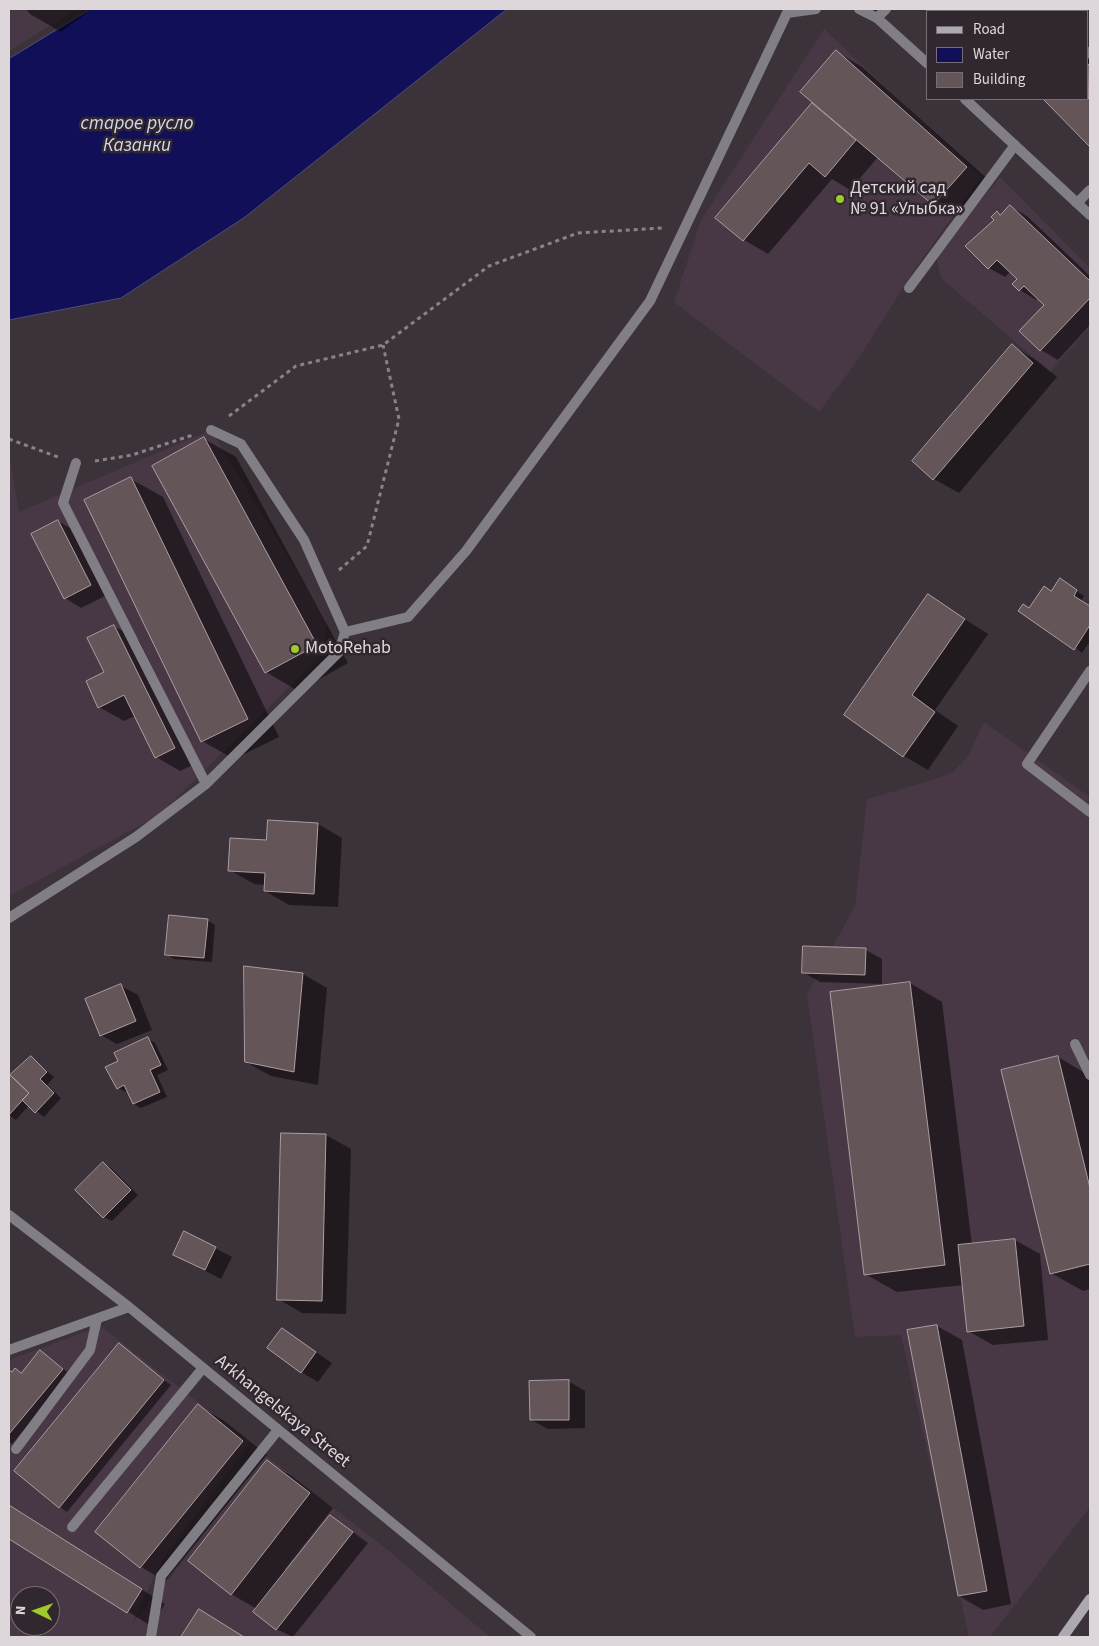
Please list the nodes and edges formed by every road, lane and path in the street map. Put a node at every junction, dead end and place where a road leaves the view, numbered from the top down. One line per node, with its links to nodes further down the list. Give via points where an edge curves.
1 (816, 9): 11 (street, via 787,13)
2 (859, 9): 4 (street)
3 (886, 9): 4 (street)
4 (877, 18): 5 (street)
5 (926, 62)
6 (966, 100): 7 (street)
7 (1016, 145): 9 (street); 12 (street)
8 (1090, 190): 9 (street)
9 (1077, 203): 10 (street)
10 (1090, 215)
11 (685, 227): 13 (path, via 578,233 489,266); 18 (street, via 650,301 466,551 408,618)
12 (909, 288)
13 (383, 345): 14 (path, via 296,366); 17 (path, via 399,419 397,428 367,546)
14 (210, 430): 16 (path, via 132,455); 17 (street, via 241,444 304,540)
15 (9, 439): 16 (path)
16 (76, 463): 20 (street, via 63,503)
17 (323, 584): 18 (street)
18 (345, 632): 20 (street, via 339,652)
19 (1090, 671): 21 (street, via 1028,764)
20 (206, 784): 22 (street, via 136,838)
21 (1090, 812)
22 (9, 918)
23 (1075, 1044): 24 (street)
24 (1090, 1075)
25 (9, 1215): 26 (street, Arkhangelskaya Street)
26 (129, 1307): 27 (street); 29 (street, Arkhangelskaya Street)
27 (97, 1319): 28 (street); 31 (street, via 90,1350)
28 (9, 1350)
29 (203, 1368): 30 (street, Arkhangelskaya Street); 32 (street)
30 (278, 1430): 34 (street, via 161,1576); 35 (street, Arkhangelskaya Street)
31 (16, 1449)
32 (72, 1527)
33 (1090, 1599): 36 (main road)
34 (151, 1637)
35 (532, 1637)
36 (1063, 1637)

